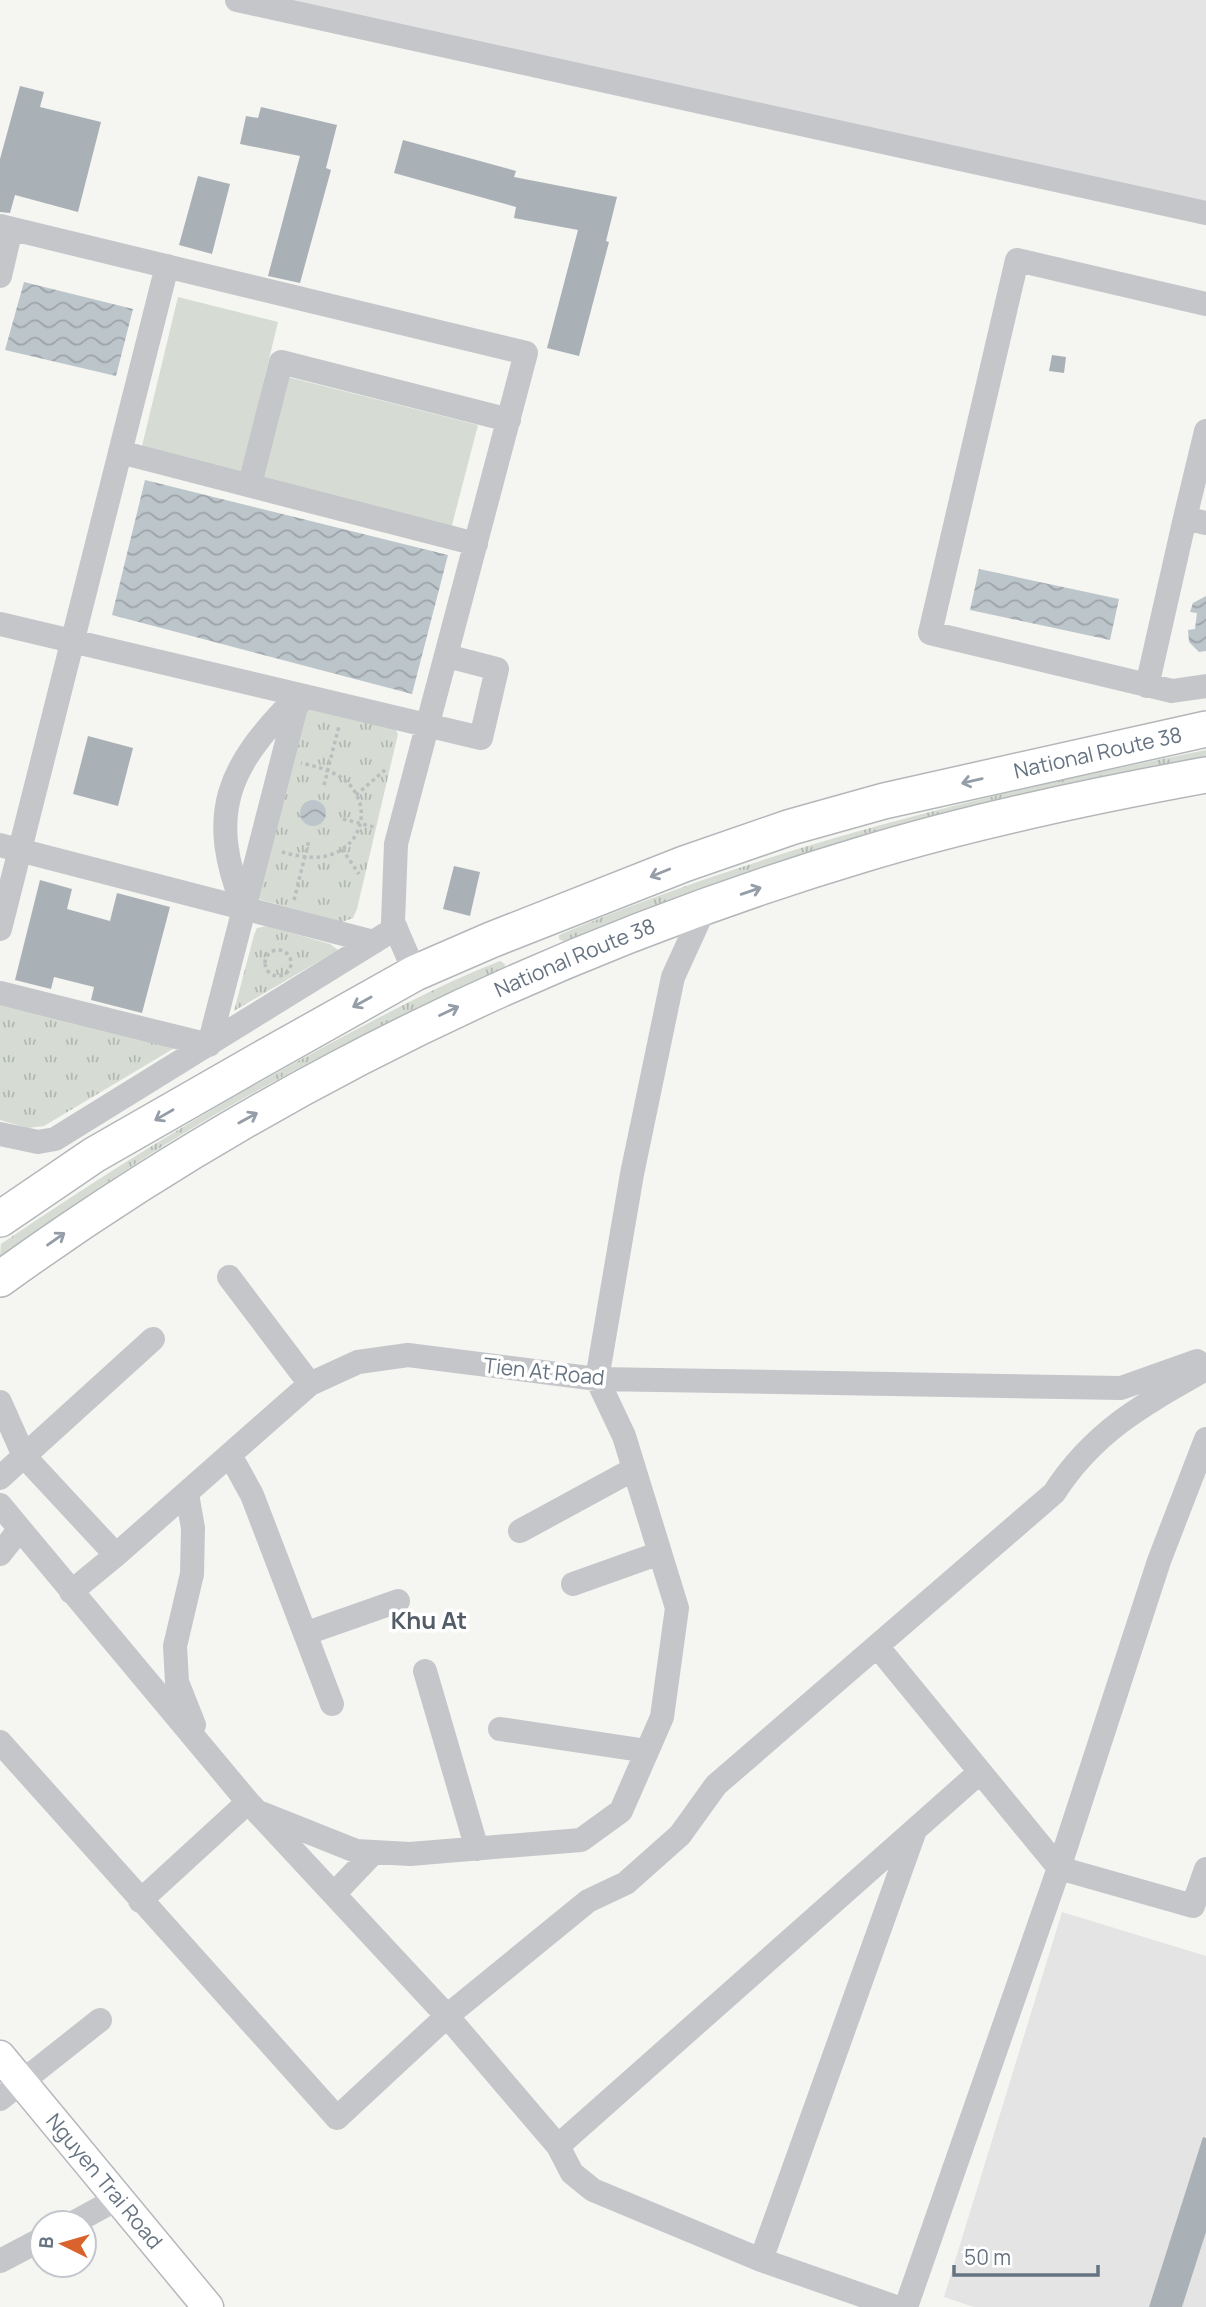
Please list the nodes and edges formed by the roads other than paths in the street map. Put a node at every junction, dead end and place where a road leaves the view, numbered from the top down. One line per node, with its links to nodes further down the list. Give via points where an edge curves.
1 (237, 0): 2 (street)
2 (1206, 213)
3 (6, 227): 4 (street); 5 (street)
4 (167, 266): 7 (street, via 526,353); 9 (street)
5 (0, 276)
6 (1206, 304): 16 (street, via 1017,260 930,633)
7 (509, 420): 10 (street, via 281,362); 12 (street)
8 (1206, 430): 11 (street)
9 (120, 452): 10 (street); 14 (street)
10 (250, 484): 12 (street)
11 (1196, 520): 16 (street)
12 (476, 544): 15 (street)
13 (0, 624): 14 (street)
14 (73, 641): 18 (street); 22 (street)
15 (447, 656): 19 (street); 19 (street, via 498,669 481,738)
16 (1147, 685): 17 (street, via 1172,691)
17 (1206, 686)
18 (299, 695): 19 (street); 24 (street); 24 (street, via 248,754 234,775 228,796 228,859)
19 (429, 726): 25 (street, via 396,844 391,909)
20 (1206, 729): 26 (highway, National Route 38, one-way to 26, via 911,795 791,827)
21 (1206, 775): 23 (highway, National Route 38, one-way to 21, via 901,844 1092,797)
22 (10, 847): 24 (street); 27 (street)
23 (705, 907): 29 (highway, National Route 38); 40 (street, via 673,976 632,1174)
24 (244, 908): 28 (street); 32 (street)
25 (396, 928): 28 (street); 30 (street)
26 (523, 928): 29 (highway); 30 (highway, National Route 38)
27 (0, 929)
28 (374, 942): 32 (street)
29 (540, 972): 36 (highway, National Route 38, one-way to 29, via 129,1188 195,1148 366,1052)
30 (415, 973): 34 (highway, National Route 38, one-way to 34, via 94,1155)
31 (0, 993): 32 (street)
32 (209, 1045): 33 (street, via 55,1139 38,1142)
33 (0, 1134)
34 (0, 1219)
35 (229, 1277): 41 (street)
36 (0, 1279)
37 (153, 1339): 45 (street)
38 (1206, 1357): 40 (street, Tien At Road, via 1121,1388)
39 (1206, 1368): 59 (street, via 1132,1410 1074,1462 1054,1493)
40 (597, 1380): 41 (street, Tien At Road, via 408,1355 358,1362); 46 (street)
41 (310, 1384): 44 (street, Tien At Road)
42 (0, 1402): 45 (street)
43 (1206, 1439): 71 (street, via 1159,1561)
44 (230, 1455): 48 (street, Tien At Road); 58 (street, via 252,1494)
45 (24, 1456): 47 (street); 54 (street)
46 (634, 1469): 51 (street); 52 (street)
47 (0, 1478)
48 (187, 1494): 54 (street, Tien At Road); 64 (street, via 193,1528 192,1574 175,1646 177,1682)
49 (0, 1504): 50 (street)
50 (19, 1530): 53 (street); 56 (street)
51 (520, 1531)
52 (660, 1553): 55 (street); 65 (street, via 677,1608 662,1717)
53 (0, 1554)
54 (116, 1555): 56 (street, Tien At Road)
55 (573, 1584)
56 (71, 1592): 64 (street)
57 (398, 1601): 58 (street)
58 (307, 1633): 61 (street)
59 (877, 1646): 66 (street); 76 (street, via 716,1785 680,1835 626,1883 588,1901)
60 (425, 1671): 69 (street)
61 (332, 1704)
62 (500, 1729): 65 (street)
63 (0, 1742): 74 (street)
64 (200, 1742): 67 (street)
65 (648, 1751): 69 (street, via 621,1811 581,1840)
66 (980, 1772): 68 (street); 71 (street)
67 (253, 1807): 70 (street); 73 (street); 74 (street)
68 (915, 1829): 80 (street); 84 (street)
69 (477, 1849): 70 (street)
70 (372, 1854): 73 (street)
71 (1059, 1868): 75 (street); 88 (street)
72 (1206, 1869): 75 (street)
73 (334, 1894): 76 (street)
74 (140, 1900): 76 (street, via 337,2118)
75 (1199, 1908)
76 (447, 2016): 80 (street)
77 (100, 2020): 79 (street)
78 (0, 2056): 79 (main road, Nguyen Trai Road)
79 (12, 2090): 81 (main road, Nguyen Trai Road)
80 (558, 2146): 84 (street, via 572,2173 593,2189)
81 (117, 2199): 82 (street); 86 (main road, Nguyen Trai Road)
82 (98, 2209)
83 (28, 2246): 85 (street)
84 (761, 2260): 87 (street)
85 (0, 2261)
86 (208, 2307)
87 (896, 2307)
88 (906, 2307)

